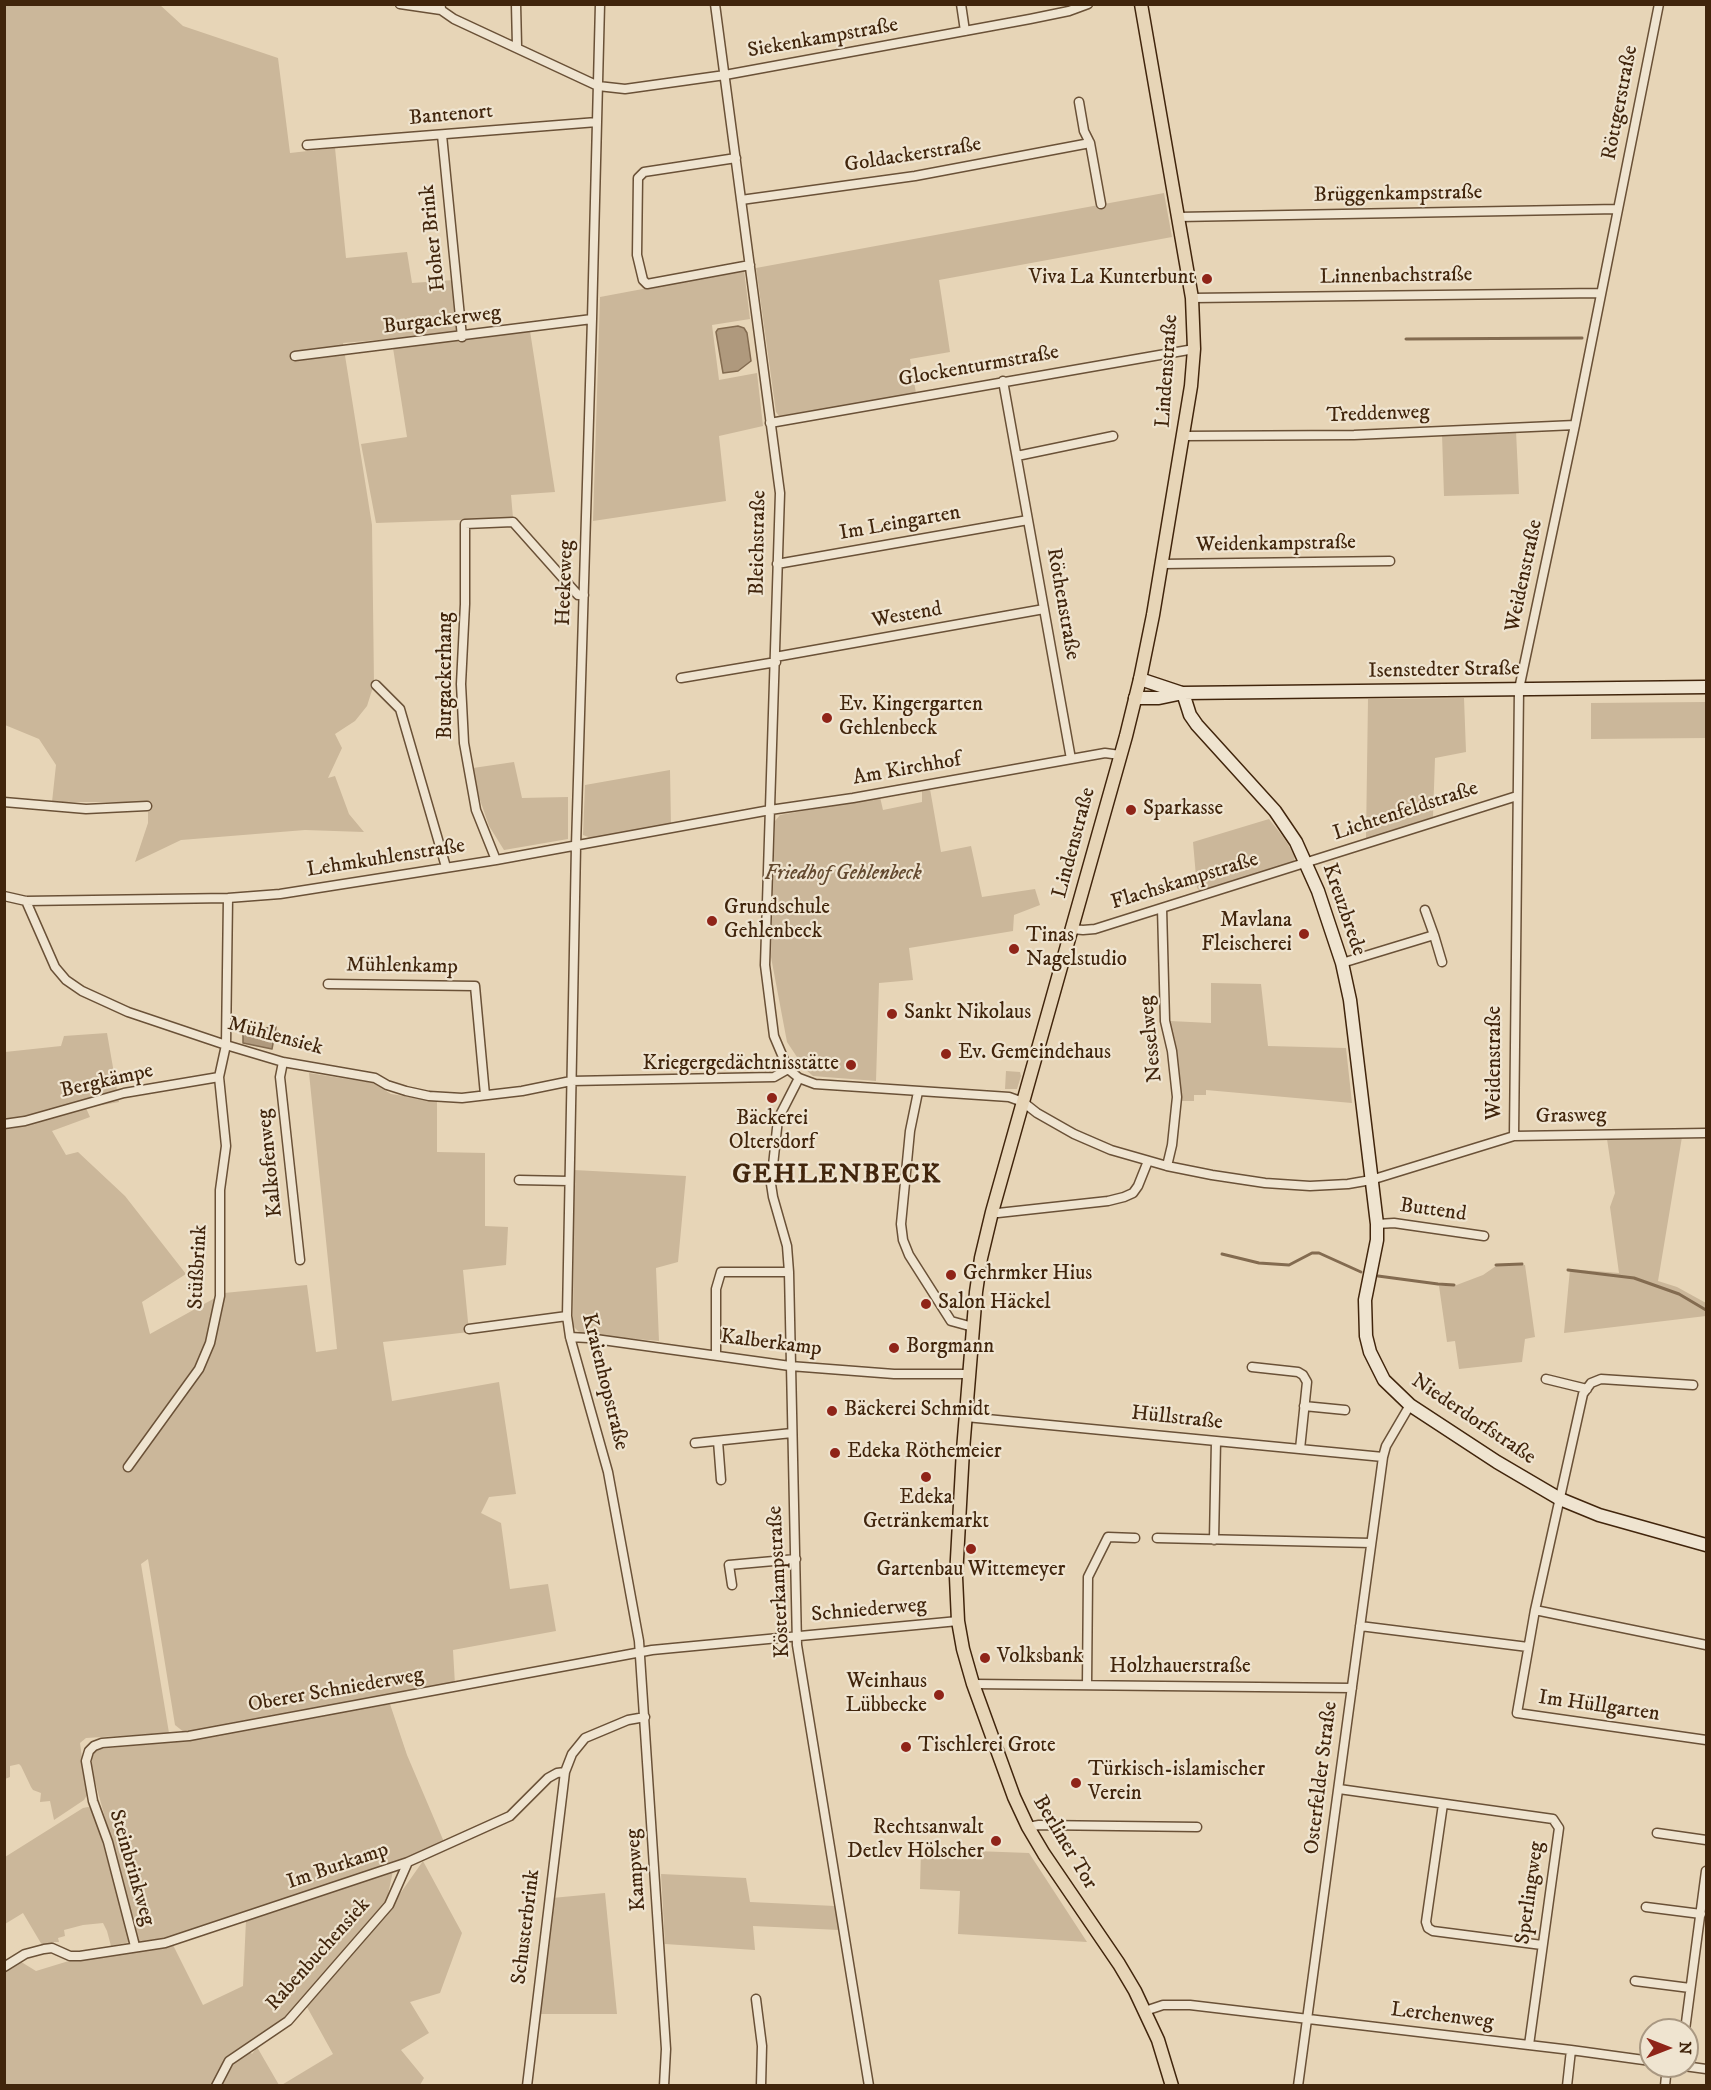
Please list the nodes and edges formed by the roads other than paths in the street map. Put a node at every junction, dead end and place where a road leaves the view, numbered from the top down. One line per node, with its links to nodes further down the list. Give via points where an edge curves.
1 (400, 4): 9 (street)
2 (516, 4): 12 (street)
3 (600, 4): 14 (street, Heekeweg)
4 (715, 4): 13 (street, Bleichstraße)
5 (961, 4): 11 (street)
6 (1088, 4): 10 (street, Siekenkampstraße)
7 (1141, 4): 24 (main road, Lindenstraße)
8 (1659, 4): 23 (street, Röttgerstraße)
9 (439, 6): 12 (street, via 454,19)
10 (1068, 8): 11 (street, Siekenkampstraße)
11 (965, 31): 13 (street, Siekenkampstraße)
12 (517, 46): 14 (street)
13 (724, 75): 14 (street, Siekenkampstraße, via 625,89); 20 (street, Bleichstraße)
14 (598, 86): 16 (street, Heekeweg)
15 (1079, 102): 18 (street)
16 (597, 122): 17 (street, Bantenort); 28 (street, Heekeweg)
17 (442, 135): 19 (street, Bantenort); 29 (street, Hoher Brink)
18 (1090, 143): 21 (street, Goldackerstraße, via 915,176); 22 (street)
19 (307, 145)
20 (736, 158): 21 (street, Bleichstraße); 25 (street, via 644,172 638,178 637,255 647,284)
21 (741, 200): 25 (street, Bleichstraße)
22 (1101, 204)
23 (1618, 209): 24 (street, Brüggenkampstraße); 26 (street, Weidenstraße)
24 (1178, 217): 27 (main road, Lindenstraße)
25 (750, 265): 33 (street, Bleichstraße)
26 (1600, 293): 27 (street, Linnenbachstraße); 34 (street, Weidenstraße)
27 (1192, 298): 30 (main road, Lindenstraße)
28 (592, 319): 29 (street, Burgackerweg); 42 (street, Heekeweg)
29 (462, 337): 31 (street, Burgackerweg)
30 (1194, 349): 32 (street, Glockenturmstraße); 36 (main road, Lindenstraße)
31 (296, 356)
32 (1003, 381): 33 (street, Glockenturmstraße); 37 (street, Röthenstraße)
33 (770, 423): 40 (street, Bleichstraße, via 780,493)
34 (1575, 425): 36 (street, Treddenweg, via 1354,435); 49 (street, Weidenstraße)
35 (1113, 436): 37 (street)
36 (1183, 436): 41 (main road, Lindenstraße)
37 (1017, 456): 38 (street, Röthenstraße)
38 (1028, 520): 40 (street, Im Leingarten); 43 (street, Röthenstraße)
39 (1390, 561): 41 (street, Weidenkampstraße)
40 (777, 564): 44 (street, Bleichstraße)
41 (1162, 564): 46 (main road, Lindenstraße)
42 (584, 595): 58 (street, Heekeweg); 59 (street, Burgackerhang, via 578,595 513,522 465,524 461,684 464,743 476,810)
43 (1044, 609): 44 (street, Westend); 53 (street, Röthenstraße)
44 (776, 659): 45 (street, Westend); 57 (street, Bleichstraße)
45 (681, 678)
46 (1140, 679): 50 (main road, Isenstedter Straße); 51 (main road, Lindenstraße)
47 (376, 685): 61 (street, via 400,709)
48 (1707, 687): 49 (main road, Isenstedter Straße)
49 (1519, 689): 50 (main road, Isenstedter Straße); 54 (street, Weidenstraße)
50 (1183, 693): 51 (main road, Isenstedter Straße); 60 (main road, Kreuzbrede, via 1197,725 1275,810)
51 (1135, 698): 52 (main road, Lindenstraße)
52 (1120, 755): 53 (street, Am Kirchhof, via 1105,753); 67 (main road, Lindenstraße)
53 (1071, 759): 57 (street, Am Kirchhof)
54 (1516, 796): 60 (street, Lichtenfeldstraße); 83 (street, Weidenstraße)
55 (4, 802): 56 (street, via 86,809)
56 (147, 806)
57 (770, 810): 58 (street, Lehmkuhlenstraße); 74 (street, Bleichstraße, via 765,965 774,1036)
58 (576, 846): 59 (street, Lehmkuhlenstraße); 77 (street, Heekeweg)
59 (496, 860): 61 (street, Lehmkuhlenstraße)
60 (1307, 863): 65 (street, Flachskampstraße); 70 (main road, Kreuzbrede)
61 (446, 867): 63 (street, Lehmkuhlenstraße, via 280,894)
62 (4, 896): 64 (street, Lehmkuhlenstraße)
63 (228, 898): 64 (street, Lehmkuhlenstraße); 72 (street, Stüßbrink)
64 (26, 901): 72 (street, Mühlensiek, via 55,967 66,980 128,1012)
65 (1162, 908): 67 (street, Flachskampstraße, via 1095,928); 85 (street, Nesselweg, via 1165,1021 1177,1097)
66 (1425, 910): 68 (street)
67 (1072, 928): 80 (main road, Lindenstraße)
68 (1434, 935): 69 (street); 70 (street)
69 (1442, 962)
70 (1342, 963): 87 (main road, Kreuzbrede, via 1350,999)
71 (328, 984): 79 (street, Mühlenkamp, via 475,986)
72 (226, 1045): 73 (street, Mühlensiek); 75 (street, Stüßbrink)
73 (283, 1062): 79 (street, Mühlensiek, via 375,1078 429,1096); 92 (street, Kalkofenweg, via 280,1077)
74 (788, 1069): 76 (street, Bleichstraße); 77 (street, Mühlensiek, via 774,1077)
75 (219, 1077): 81 (street, Bergkämpe, via 124,1094); 115 (street, Stüßbrink, via 226,1146 220,1190 220,1296 210,1343 190,1383)
76 (799, 1078): 78 (street, via 815,1084); 93 (street, Kösterkampstraße, via 778,1119 771,1184 787,1246)
77 (571, 1081): 79 (street, Mühlensiek); 88 (street, Kraienhopstraße)
78 (918, 1092): 80 (street, via 1010,1097); 95 (street, via 910,1131 901,1224 903,1240 951,1322)
79 (484, 1095)
80 (1023, 1102): 84 (street, via 1074,1134); 89 (main road, Lindenstraße)
81 (4, 1124)
82 (1707, 1133): 83 (street, Grasweg)
83 (1514, 1136): 87 (street, Grasweg)
84 (1148, 1161): 85 (street); 89 (street, via 1138,1186 1124,1197 1108,1202)
85 (1167, 1166): 87 (street, via 1266,1183 1310,1186)
86 (519, 1180): 88 (street)
87 (1371, 1180): 90 (main road, Niederdorfstraße)
88 (568, 1181): 94 (street, Kraienhopstraße)
89 (992, 1212): 95 (main road, Lindenstraße, via 981,1258)
90 (1377, 1224): 91 (street, Buttend); 106 (main road, Niederdorfstraße, via 1365,1300 1366,1336 1384,1380)
91 (1484, 1236)
92 (300, 1260)
93 (789, 1272): 98 (street, via 721,1272 716,1289); 99 (street, Kösterkampstraße)
94 (567, 1316): 96 (street); 97 (street, Kraienhopstraße)
95 (973, 1327): 101 (main road, Lindenstraße)
96 (469, 1329)
97 (570, 1337): 98 (street, Kalberkamp); 132 (street, Kraienhopstraße, via 608,1472)
98 (716, 1355): 99 (street, Kalberkamp)
99 (790, 1366): 101 (street, Kalberkamp, via 894,1374); 109 (street, Kösterkampstraße)
100 (1252, 1367): 105 (street, via 1298,1371 1307,1382)
101 (969, 1374): 108 (main road, Lindenstraße)
102 (1545, 1379): 104 (street)
103 (1692, 1385): 104 (street, via 1601,1379)
104 (1587, 1389): 117 (street, Im Hüllgarten)
105 (1304, 1406): 107 (street); 113 (street)
106 (1410, 1406): 114 (street, Osterfelder Straße); 117 (main road, Niederdorfstraße)
107 (1345, 1410)
108 (966, 1417): 111 (street, Hüllstraße); 126 (main road, Lindenstraße, via 956,1577)
109 (792, 1433): 110 (street); 123 (street, Kösterkampstraße)
110 (718, 1441): 112 (street); 116 (street)
111 (1216, 1441): 113 (street, Hüllstraße); 120 (street)
112 (695, 1443)
113 (1300, 1449): 114 (street, Hüllstraße)
114 (1383, 1457): 121 (street, Osterfelder Straße)
115 (128, 1467)
116 (721, 1480)
117 (1560, 1499): 122 (main road, Niederdorfstraße, via 1599,1515); 125 (street, Im Hüllgarten)
118 (1135, 1538): 134 (street, via 1108,1537 1088,1577)
119 (1157, 1538): 120 (street)
120 (1214, 1540): 121 (street)
121 (1371, 1543): 127 (street, Osterfelder Straße)
122 (1707, 1545)
123 (796, 1559): 124 (street, via 729,1565); 128 (street, Kösterkampstraße)
124 (732, 1585)
125 (1535, 1610): 129 (street); 130 (street, Im Hüllgarten)
126 (958, 1621): 128 (street, Schniederweg); 131 (main road, Lindenstraße)
127 (1360, 1626): 130 (street); 135 (street, Osterfelder Straße)
128 (797, 1635): 132 (street, Schniederweg); 166 (street, Kösterkampstraße)
129 (1707, 1645)
130 (1528, 1647): 137 (street, Im Hüllgarten, via 1517,1713)
131 (963, 1648): 133 (main road, Berliner Tor)
132 (641, 1653): 136 (street, Kampweg); 140 (street, Oberer Schniederweg, via 189,1736 102,1743 89,1751 86,1761)
133 (973, 1684): 134 (street, Holzhauerstraße); 142 (main road, Berliner Tor)
134 (1087, 1685): 135 (street, Holzhauerstraße)
135 (1352, 1688): 139 (street, Osterfelder Straße)
136 (645, 1717): 138 (street, via 585,1738 572,1754); 164 (street, Kampweg, via 666,2049)
137 (1707, 1740)
138 (565, 1772): 146 (street, Im Burkamp, via 548,1778 510,1816); 163 (street, Schusterbrink)
139 (1339, 1790): 141 (street, Sperlingweg); 157 (street, Osterfelder Straße)
140 (93, 1801): 151 (street, Steinbrinkweg, via 108,1842)
141 (1443, 1804): 150 (street, Sperlingweg, via 1553,1820 1559,1828); 150 (street, via 1428,1928)
142 (1028, 1827): 143 (street); 156 (main road, Berliner Tor, via 1119,1964)
143 (1197, 1827)
144 (1657, 1833): 145 (street)
145 (1707, 1840)
146 (408, 1862): 151 (street, Im Burkamp, via 165,1943); 162 (street, Rabenbuchensiek, via 389,1905 288,2021 230,2061)
147 (1707, 1871): 149 (street)
148 (1646, 1907): 149 (street)
149 (1701, 1914): 154 (street)
150 (1542, 1945): 159 (street, Sperlingweg)
151 (135, 1946): 152 (street, Im Burkamp, via 80,1956 44,1949)
152 (4, 1966)
153 (1635, 1981): 154 (street)
154 (1690, 1988): 158 (street)
155 (756, 1999): 165 (street, via 762,2046)
156 (1145, 2011): 157 (street, Lerchenweg, via 1163,2005 1190,2005); 167 (main road, Berliner Tor)
157 (1308, 2018): 159 (street, Lerchenweg); 168 (street)
158 (1686, 2018)
159 (1529, 2045): 160 (street, Lerchenweg)
160 (1571, 2050): 161 (street, Lerchenweg); 169 (street)
161 (1639, 2059)
162 (216, 2085)
163 (527, 2085)
164 (663, 2085)
165 (761, 2085)
166 (869, 2085)
167 (1172, 2085)
168 (1298, 2085)
169 (1567, 2085)

